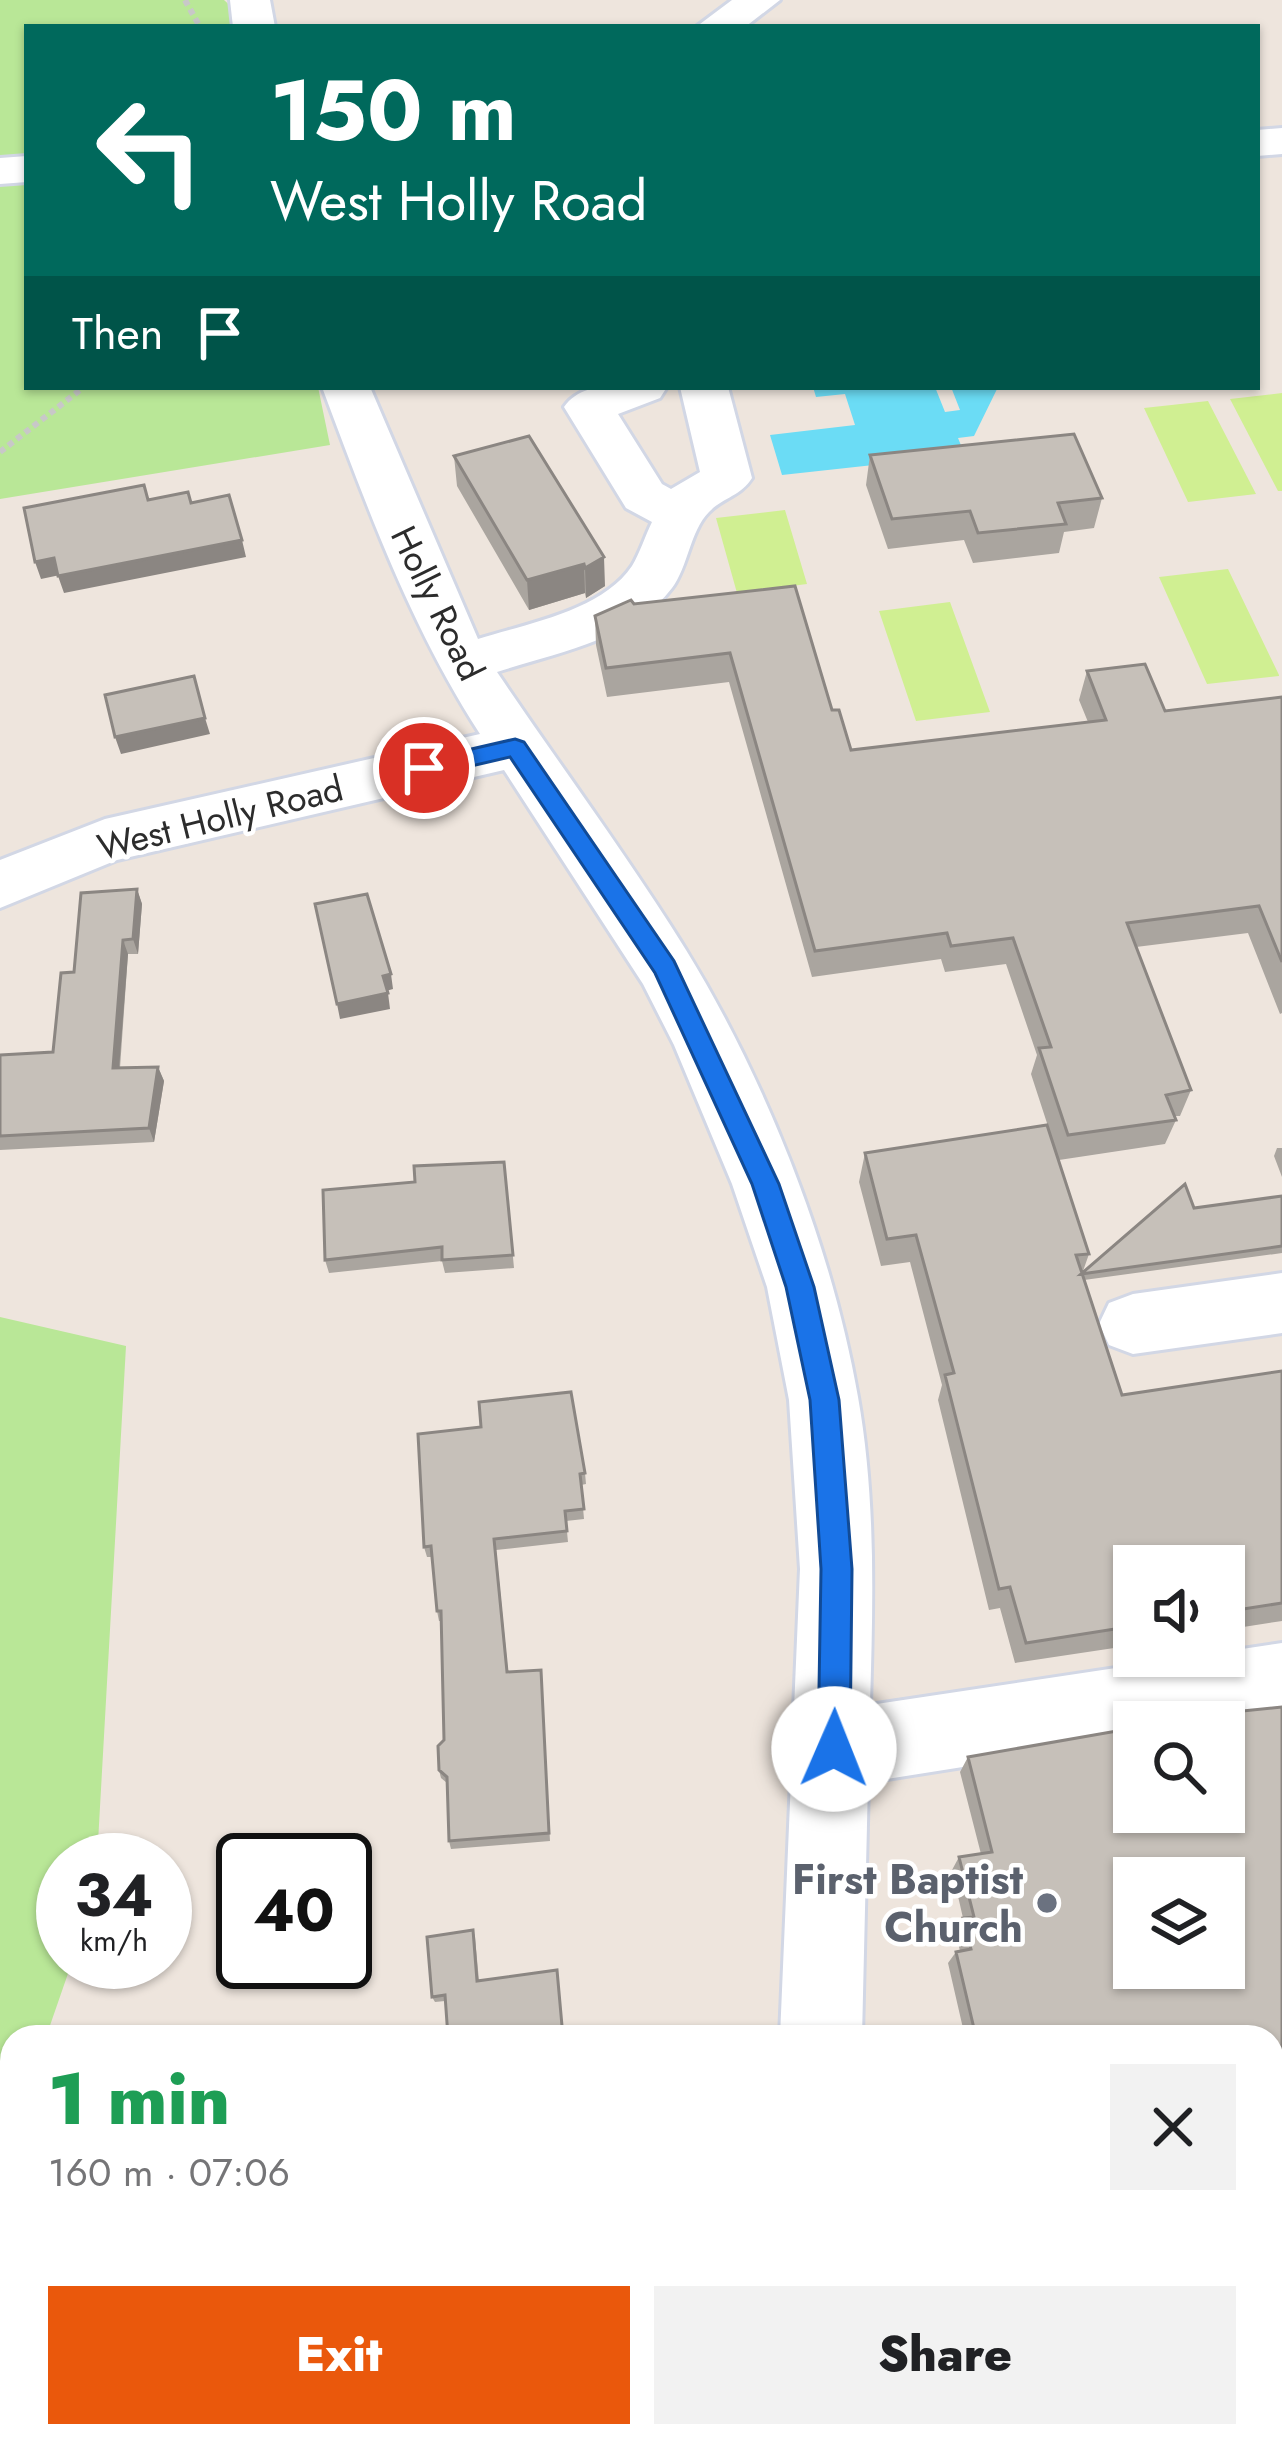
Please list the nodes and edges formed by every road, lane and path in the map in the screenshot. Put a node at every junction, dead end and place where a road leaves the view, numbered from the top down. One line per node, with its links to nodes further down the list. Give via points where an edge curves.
1 (760, 0): 2 (street)
2 (722, 24)
3 (80, 390): 7 (path)
4 (347, 390): 9 (street, Holly Road)
5 (636, 390): 8 (street, via 589,407 644,496)
6 (705, 390): 8 (street, via 727,478 686,502)
7 (0, 452)
8 (680, 516): 9 (street, via 654,575 632,599 574,628)
9 (462, 663): 10 (street, Holly Road)
10 (515, 748): 11 (street, West Holly Road, via 105,841); 15 (street, Holly Road, via 665,968 765,1184 800,1287 824,1400 836,1569)
11 (0, 885)
12 (1282, 1303): 13 (street)
13 (1133, 1324)
14 (1282, 1680): 15 (street)
15 (834, 1749): 16 (street, Holly Road)
16 (822, 2025)

